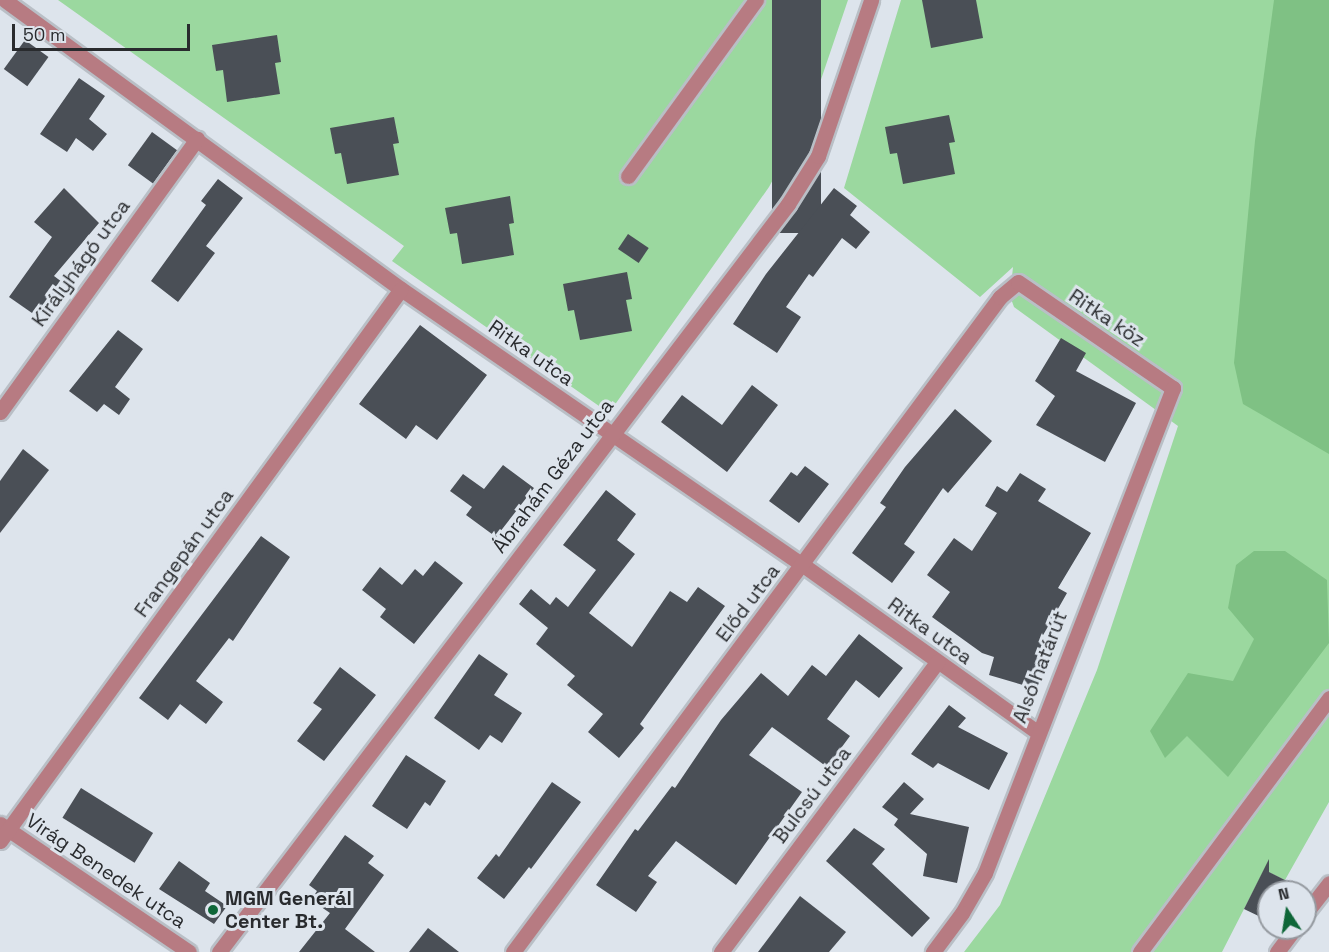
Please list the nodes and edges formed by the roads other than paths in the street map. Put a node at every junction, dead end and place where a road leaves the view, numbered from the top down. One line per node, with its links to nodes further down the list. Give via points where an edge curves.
1 (756, 0): 5 (street)
2 (871, 0): 10 (street, Ábrahám Géza utca, via 818,156 788,204)
3 (4, 3): 4 (street, Ritka utca)
4 (197, 139): 7 (street, Ritka utca); 9 (street, Királyhágó utca)
5 (628, 176)
6 (1018, 282): 8 (street, Ritka köz); 11 (street, Előd utca, via 1000,297)
7 (401, 289): 10 (street, Ritka utca); 15 (street, Frangepán utca)
8 (1173, 388): 14 (street, Alsó határút)
9 (0, 412)
10 (610, 434): 11 (street, Ritka utca); 19 (street, Ábrahám Géza utca)
11 (803, 565): 12 (street, Ritka utca); 20 (street, Előd utca)
12 (937, 662): 14 (street, Ritka utca); 21 (street, Bulcsú utca)
13 (1329, 698): 23 (street)
14 (1037, 732): 22 (street, Alsó határút, via 985,873)
15 (3, 832): 18 (street, Virág Benedek utca)
16 (1329, 883): 17 (street)
17 (1317, 898)
18 (189, 952)
19 (219, 952)
20 (513, 952)
21 (721, 952)
22 (933, 952)
23 (1140, 952)

